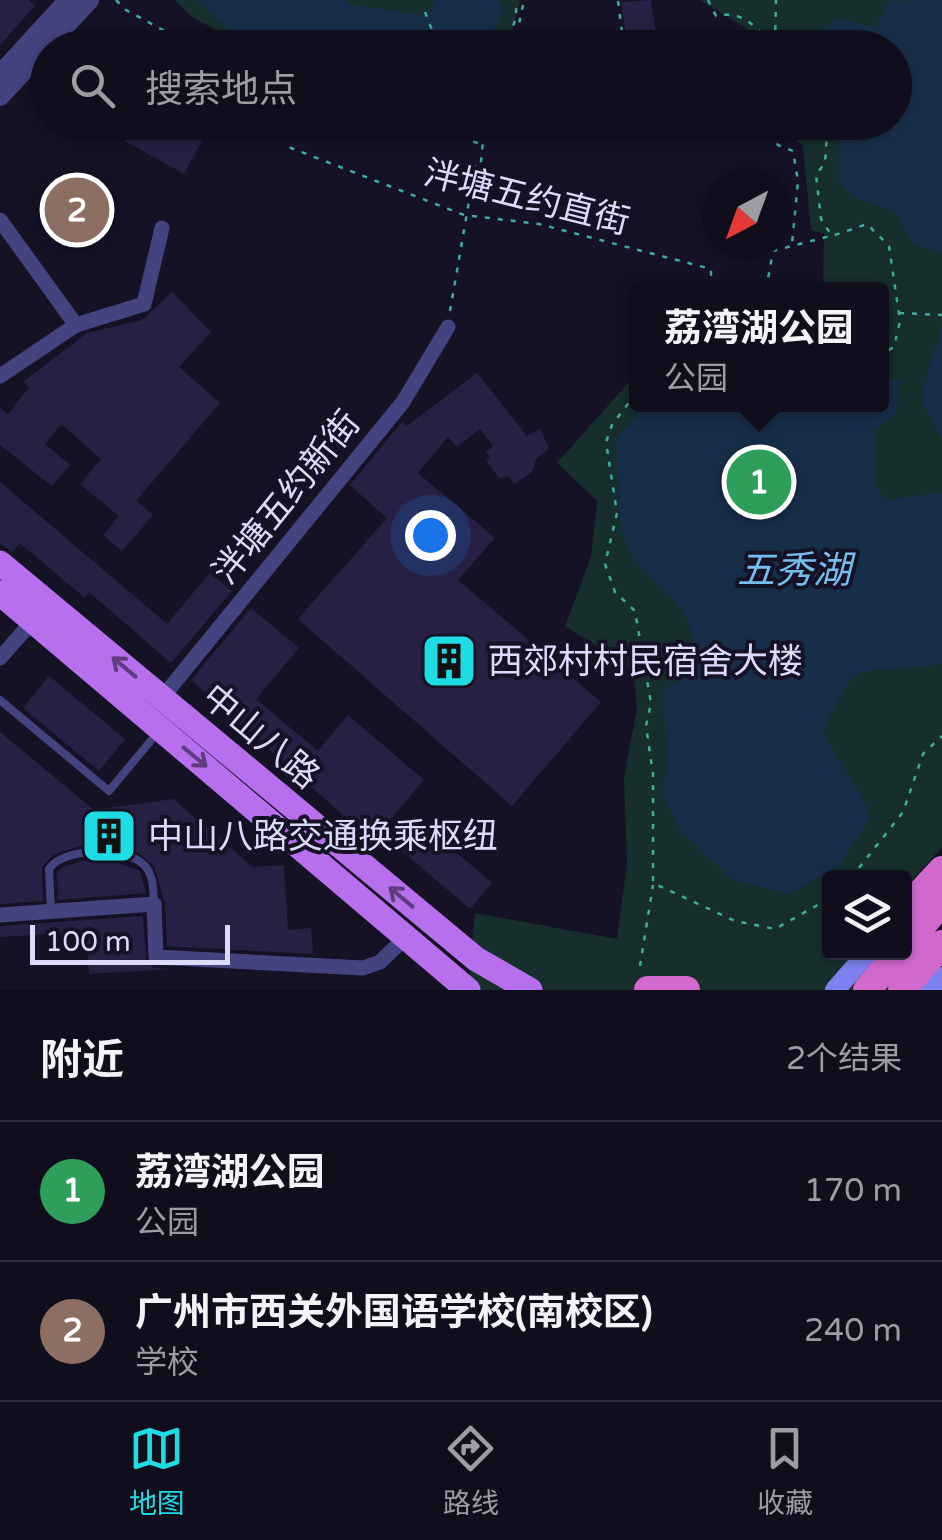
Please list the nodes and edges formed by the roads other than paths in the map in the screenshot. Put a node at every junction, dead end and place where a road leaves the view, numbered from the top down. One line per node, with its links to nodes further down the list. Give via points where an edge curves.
1 (69, 0): 3 (street)
2 (89, 0): 4 (street)
3 (41, 30)
4 (61, 30)
5 (30, 42): 7 (street)
6 (30, 64): 8 (street)
7 (0, 75)
8 (0, 96)
9 (0, 220): 11 (street)
10 (162, 228): 11 (street, via 144,304)
11 (76, 324): 13 (street)
12 (448, 327): 18 (street, 泮塘五约新街, via 403,402)
13 (0, 376)
14 (0, 563): 16 (main road, 中山八路)
15 (0, 593): 16 (main road, 中山八路)
16 (41, 612): 17 (street); 18 (main road, 中山八路, one-way to 16); 20 (main road, 中山八路)
17 (0, 658)
18 (162, 699): 32 (main road, 中山八路, one-way to 18)
19 (0, 700): 20 (lane, via 109,791)
20 (161, 729): 29 (main road, 中山八路, one-way to 29)
21 (942, 852): 23 (main road)
22 (942, 870): 24 (highway)
23 (912, 895)
24 (912, 899)
25 (154, 904): 27 (street); 27 (lane, via 152,878 142,862 118,853 62,856 49,869); 29 (street, via 156,957 363,968 380,962)
26 (942, 904): 30 (highway)
27 (50, 911): 28 (street)
28 (0, 915)
29 (404, 938): 38 (main road, 中山八路)
30 (912, 938)
31 (942, 946): 43 (highway)
32 (476, 959): 39 (street); 40 (main road, 中山八路)
33 (862, 960): 37 (main road)
34 (894, 960): 42 (highway)
35 (942, 976): 44 (main road)
36 (644, 978): 41 (highway)
37 (838, 989)
38 (468, 990)
39 (506, 990)
40 (530, 990)
41 (686, 990)
42 (868, 990)
43 (904, 990)
44 (930, 990)

